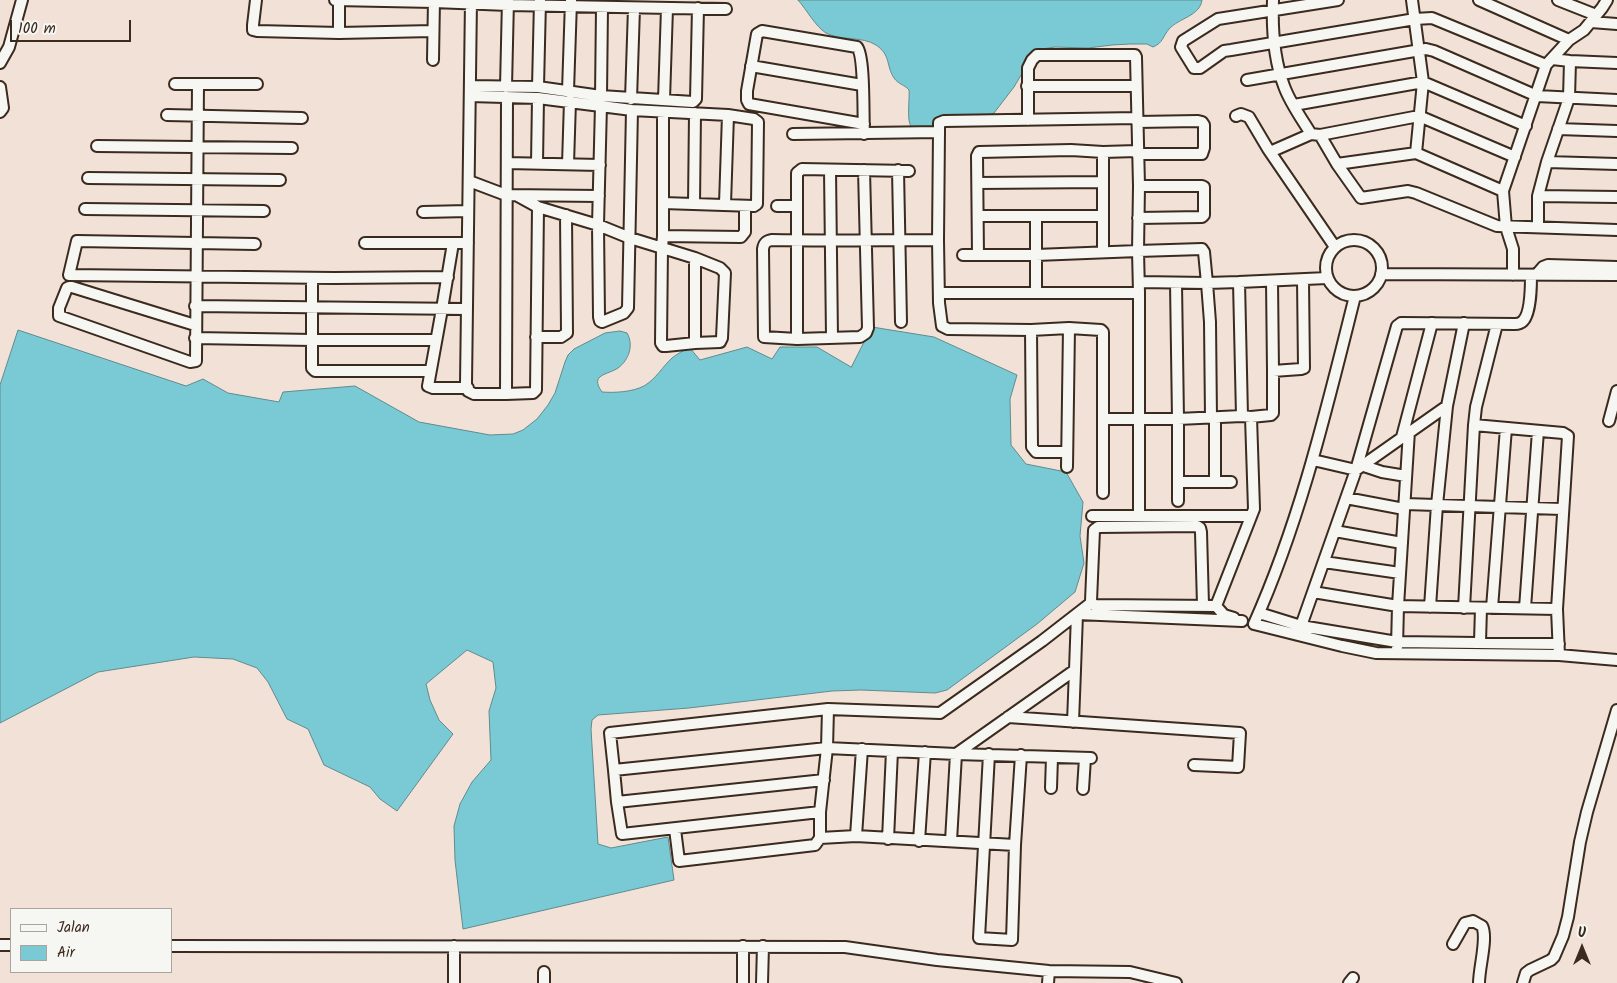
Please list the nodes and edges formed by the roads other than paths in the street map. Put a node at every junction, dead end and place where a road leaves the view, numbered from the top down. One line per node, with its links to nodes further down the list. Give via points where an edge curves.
1 (22, 0): 33 (street, via 9,47)
2 (256, 0): 26 (street, via 254,30)
3 (338, 0): 10 (street); 26 (street)
4 (1273, 0): 21 (street)
5 (1338, 0): 21 (street)
6 (1412, 0): 22 (street)
7 (1479, 0): 15 (street)
8 (1558, 0): 23 (street)
9 (1607, 0): 23 (street)
10 (434, 1): 11 (street); 25 (street)
11 (471, 2): 12 (street); 46 (street)
12 (508, 3): 13 (street); 47 (street)
13 (540, 3): 14 (street); 48 (street)
14 (570, 3): 16 (street); 49 (street)
15 (1494, 3): 27 (street)
16 (602, 7): 17 (street); 55 (street)
17 (634, 8): 18 (street); 52 (street)
18 (666, 8): 19 (street); 53 (street)
19 (698, 8): 20 (street); 53 (street, via 696,100 692,103)
20 (726, 9)
21 (1272, 11): 28 (street); 28 (street, via 1218,18 1181,44 1196,68 1224,51)
22 (1415, 19): 28 (street); 29 (street); 32 (street, via 1437,19)
23 (1593, 19): 24 (street); 27 (street)
24 (1617, 24)
25 (434, 31): 26 (street); 30 (street)
26 (339, 33)
27 (1569, 40): 32 (street)
28 (1275, 43): 36 (street)
29 (1419, 50): 36 (street); 38 (street); 50 (street, via 1434,51)
30 (433, 60)
31 (1570, 61): 32 (street); 34 (street); 51 (street)
32 (1549, 62): 50 (street)
33 (0, 63)
34 (1617, 63)
35 (751, 66): 42 (street); 42 (street, via 755,37 760,31 814,39 856,46 860,50); 70 (street, via 747,97 751,105)
36 (1280, 75): 37 (street); 56 (street)
37 (1247, 80)
38 (1423, 82): 56 (street); 65 (street); 69 (street)
39 (175, 84): 40 (street)
40 (198, 84): 41 (street); 62 (street)
41 (257, 84)
42 (862, 84): 70 (street)
43 (1027, 86): 44 (street); 44 (street, via 1032,60 1045,54 1132,54 1136,57); 67 (street)
44 (1136, 86): 68 (street)
45 (0, 87): 57 (street)
46 (470, 91): 47 (street); 98 (street)
47 (506, 92): 48 (street); 85 (street)
48 (538, 93): 49 (street); 86 (street)
49 (569, 96): 55 (street); 87 (street)
50 (1537, 96): 51 (street); 69 (street)
51 (1569, 98): 54 (street); 71 (street)
52 (631, 99): 53 (street); 55 (street)
53 (664, 100)
54 (1617, 100)
55 (601, 101): 58 (street); 90 (street)
56 (1294, 105): 75 (street)
57 (1, 109)
58 (632, 110): 59 (street); 130 (street)
59 (663, 112): 60 (street); 108 (street)
60 (695, 113): 63 (street); 109 (street)
61 (167, 116): 62 (street)
62 (197, 116): 66 (street); 77 (street)
63 (728, 116): 110 (street); 111 (street, via 754,119 759,123 757,203)
64 (1236, 116): 81 (street, via 1249,117)
65 (1419, 116): 75 (street); 82 (street); 83 (street)
66 (302, 118)
67 (1028, 120): 68 (street); 73 (street, via 944,121 939,123)
68 (1137, 120): 80 (street); 80 (street, via 1202,122 1204,148 1202,154)
69 (1526, 126): 83 (street)
70 (864, 129): 73 (street); 74 (street)
71 (1558, 129): 72 (street); 84 (street)
72 (1617, 131)
73 (939, 132): 135 (street)
74 (793, 134)
75 (1315, 134): 81 (street); 88 (street)
76 (97, 146): 77 (street)
77 (197, 147): 78 (street); 96 (street)
78 (292, 148)
79 (1103, 152): 80 (street); 99 (street, via 981,151 977,156); 100 (street)
80 (1137, 152): 101 (street)
81 (1270, 152): 141 (street)
82 (1416, 153): 88 (street); 102 (street)
83 (1515, 157): 102 (street)
84 (1547, 162): 89 (street); 106 (street)
85 (507, 163): 86 (street); 103 (street)
86 (537, 163): 87 (street)
87 (568, 164): 90 (street)
88 (1337, 164): 126 (street, via 1362,198 1412,192 1493,226)
89 (1617, 164)
90 (600, 165): 105 (street)
91 (830, 170): 92 (street); 113 (street, via 798,171); 132 (street)
92 (864, 170): 93 (street); 133 (street)
93 (898, 170): 94 (street); 134 (street)
94 (909, 171)
95 (88, 178): 96 (street)
96 (196, 179): 97 (street); 116 (street)
97 (280, 180)
98 (469, 181): 103 (street); 118 (street)
99 (978, 182): 100 (street); 121 (street)
100 (1103, 182): 123 (street)
101 (1139, 186): 124 (street); 124 (street, via 1202,186 1204,215)
102 (1503, 191): 126 (street)
103 (506, 195): 104 (street); 189 (street)
104 (518, 196): 105 (street); 114 (street)
105 (599, 196): 125 (street)
106 (1538, 196): 107 (street); 127 (street)
107 (1617, 197)
108 (663, 203): 109 (street); 129 (street)
109 (694, 204): 110 (street)
110 (725, 204): 111 (street)
111 (746, 206): 129 (street, via 746,232 740,237)
112 (777, 206): 113 (street)
113 (796, 206): 131 (street)
114 (538, 207): 120 (street); 178 (street)
115 (85, 209): 116 (street)
116 (196, 210): 117 (street); 136 (street)
117 (264, 211)
118 (468, 211): 119 (street); 139 (street)
119 (423, 212)
120 (566, 215): 125 (street); 178 (street, via 567,333 561,337)
121 (978, 216): 122 (street); 146 (street)
122 (1036, 216): 123 (street); 147 (street)
123 (1103, 216): 144 (street)
124 (1138, 218): 143 (street)
125 (598, 225): 130 (street); 130 (street, via 601,322 627,309)
126 (1506, 227): 127 (street); 152 (street, via 1513,249)
127 (1538, 227): 128 (street)
128 (1617, 230)
129 (663, 236): 142 (street)
130 (630, 238): 142 (street)
131 (798, 240): 132 (street); 180 (street); 180 (street, via 772,240 766,242 763,249 763,335 767,338)
132 (831, 240): 133 (street); 181 (street)
133 (865, 240): 134 (street); 181 (street, via 867,331 860,337)
134 (899, 240): 135 (street); 171 (street)
135 (938, 240): 164 (street)
136 (196, 243): 140 (street); 154 (street); 154 (street, via 77,241 69,275)
137 (365, 243): 138 (street)
138 (453, 243): 139 (street); 155 (street)
139 (468, 243): 170 (street)
140 (255, 244)
141 (1335, 247): 150 (street, via 1348,241 1363,242 1372,247 1378,255); 157 (street, via 1325,267)
142 (662, 248): 148 (street); 184 (street, via 661,343 666,346)
143 (1138, 251): 144 (street); 162 (street, via 1202,249); 163 (street)
144 (1103, 252): 147 (street)
145 (963, 255): 146 (street)
146 (978, 255): 147 (street)
147 (1036, 255): 165 (street)
148 (695, 258): 184 (street); 184 (street, via 725,273 722,340 716,343)
149 (1617, 267): 151 (street, via 1548,265)
150 (1381, 274): 152 (street); 166 (street, via 1372,290)
151 (1534, 274): 152 (street); 153 (street); 174 (street, via 1523,321)
152 (1513, 275)
153 (1617, 275)
154 (195, 277): 156 (street); 167 (street)
155 (448, 277): 156 (street); 169 (street)
156 (312, 278): 168 (street)
157 (1327, 278): 158 (street); 166 (street, via 1338,292)
158 (1303, 280): 159 (street); 186 (street, via 1304,368)
159 (1272, 281): 160 (street); 186 (street)
160 (1239, 282): 162 (street); 191 (street)
161 (1176, 283): 162 (street); 163 (street); 195 (street)
162 (1207, 283): 192 (street)
163 (1139, 288): 165 (street); 194 (street)
164 (939, 293): 165 (street); 177 (street, via 941,323 945,329)
165 (1036, 293)
166 (1355, 296): 202 (street)
167 (195, 306): 168 (street); 175 (street)
168 (312, 308): 169 (street); 182 (street)
169 (442, 309): 170 (street); 183 (street)
170 (466, 309): 187 (street)
171 (901, 322)
172 (1432, 323): 173 (street); 200 (street); 204 (street, via 1401,323 1396,327)
173 (1464, 323): 174 (street); 190 (street)
174 (1497, 324): 197 (street)
175 (195, 325): 179 (street); 179 (street, via 69,286 58,312 59,316 190,362 196,361)
176 (1068, 328): 177 (street); 193 (street, via 1100,329 1103,332); 201 (street)
177 (1031, 330): 201 (street, via 1032,448 1036,452)
178 (536, 337): 189 (street, via 536,390 533,393)
179 (195, 338): 182 (street)
180 (798, 338): 181 (street)
181 (832, 338)
182 (312, 340): 183 (street); 185 (street, via 312,368 315,371)
183 (436, 340): 185 (street)
184 (695, 342)
185 (430, 371): 187 (street, via 429,387)
186 (1273, 371): 191 (street, via 1273,412 1271,415)
187 (468, 388): 189 (street, via 472,394)
188 (1617, 391): 196 (street)
189 (506, 394)
190 (1447, 406): 200 (street); 212 (street)
191 (1247, 416): 192 (street); 220 (street, via 1254,506)
192 (1213, 418): 195 (street); 207 (street)
193 (1103, 419): 194 (street); 209 (street)
194 (1139, 419): 195 (street); 219 (street)
195 (1178, 419): 206 (street)
196 (1609, 421)
197 (1474, 425): 198 (street); 213 (street)
198 (1506, 428): 199 (street); 215 (street)
199 (1538, 431): 216 (street); 217 (street, via 1568,436)
200 (1406, 434): 204 (street); 205 (street)
201 (1068, 452): 203 (street)
202 (1313, 460): 204 (street); 235 (street)
203 (1067, 467)
204 (1358, 468): 205 (street); 210 (street)
205 (1406, 476): 214 (street)
206 (1178, 482): 207 (street); 211 (street)
207 (1215, 482): 208 (street)
208 (1231, 482)
209 (1103, 492)
210 (1346, 498): 214 (street); 221 (street)
211 (1178, 501)
212 (1437, 505): 213 (street); 214 (street); 230 (street)
213 (1468, 506): 215 (street); 231 (street)
214 (1404, 507): 222 (street)
215 (1500, 507): 216 (street); 232 (street)
216 (1532, 508): 217 (street); 233 (street)
217 (1562, 509): 234 (street)
218 (1092, 516): 219 (street)
219 (1139, 516): 220 (street)
220 (1251, 516): 228 (street)
221 (1335, 530): 222 (street); 223 (street)
222 (1402, 543): 224 (street)
223 (1324, 562): 224 (street); 225 (street)
224 (1400, 573): 229 (street)
225 (1313, 592): 229 (street); 239 (street)
226 (1092, 603): 227 (street); 227 (street, via 1094,530 1098,527 1190,525 1198,526 1201,532); 236 (street)
227 (1203, 605): 228 (street)
228 (1216, 606): 237 (street, via 1224,615)
229 (1398, 606): 230 (street); 240 (street)
230 (1430, 607): 231 (street)
231 (1464, 608): 232 (street)
232 (1487, 608): 233 (street); 241 (street)
233 (1525, 608): 234 (street)
234 (1557, 609): 242 (street)
235 (1259, 612): 238 (street); 239 (street)
236 (1077, 614): 237 (street); 246 (street); 247 (street, via 940,713)
237 (1242, 621): 238 (street)
238 (1254, 624): 243 (street, via 1355,649)
239 (1301, 626): 240 (street)
240 (1397, 642): 241 (street); 243 (street)
241 (1480, 642): 242 (street)
242 (1559, 644): 244 (street)
243 (1396, 652): 244 (street)
244 (1560, 655): 245 (street)
245 (1617, 660)
246 (1075, 670): 249 (street); 250 (street)
247 (828, 709): 251 (street); 260 (street, via 610,732)
248 (1617, 710): 288 (street, via 1593,786 1563,936 1554,957 1526,973)
249 (1008, 718): 250 (street); 255 (street)
250 (1073, 722): 259 (street, via 1240,733 1238,767)
251 (827, 748): 252 (street); 260 (street); 261 (street)
252 (862, 749): 253 (street); 267 (street)
253 (892, 751): 254 (street); 269 (street)
254 (925, 752): 255 (street); 270 (street)
255 (956, 754): 256 (street); 271 (street)
256 (988, 754): 257 (street); 272 (street)
257 (1021, 755): 258 (street); 273 (street)
258 (1052, 756): 262 (street); 263 (street, via 1088,758)
259 (1194, 765)
260 (614, 770): 264 (street)
261 (824, 780): 264 (street); 265 (street)
262 (1051, 788)
263 (1083, 789)
264 (617, 802): 266 (street, via 622,834)
265 (820, 812): 266 (street); 268 (street)
266 (675, 829): 268 (street, via 679,861 815,845)
267 (856, 836): 268 (street); 269 (street)
268 (820, 838)
269 (888, 838): 270 (street)
270 (919, 841): 271 (street)
271 (952, 841): 272 (street)
272 (984, 844): 273 (street); 273 (street, via 979,938 1004,940 1012,940)
273 (1015, 845)
274 (1453, 944): 287 (street, via 1464,922 1473,921 1482,926 1485,937)
275 (172, 946): 276 (street)
276 (454, 946): 277 (street); 281 (street)
277 (743, 946): 278 (street); 283 (street)
278 (763, 946): 279 (street, via 845,947); 284 (street)
279 (1049, 971): 285 (street); 286 (street, via 1130,972)
280 (544, 972): 282 (street)
281 (454, 983)
282 (544, 983)
283 (743, 983)
284 (762, 983)
285 (1048, 983)
286 (1176, 983)
287 (1479, 983)
288 (1523, 983)

